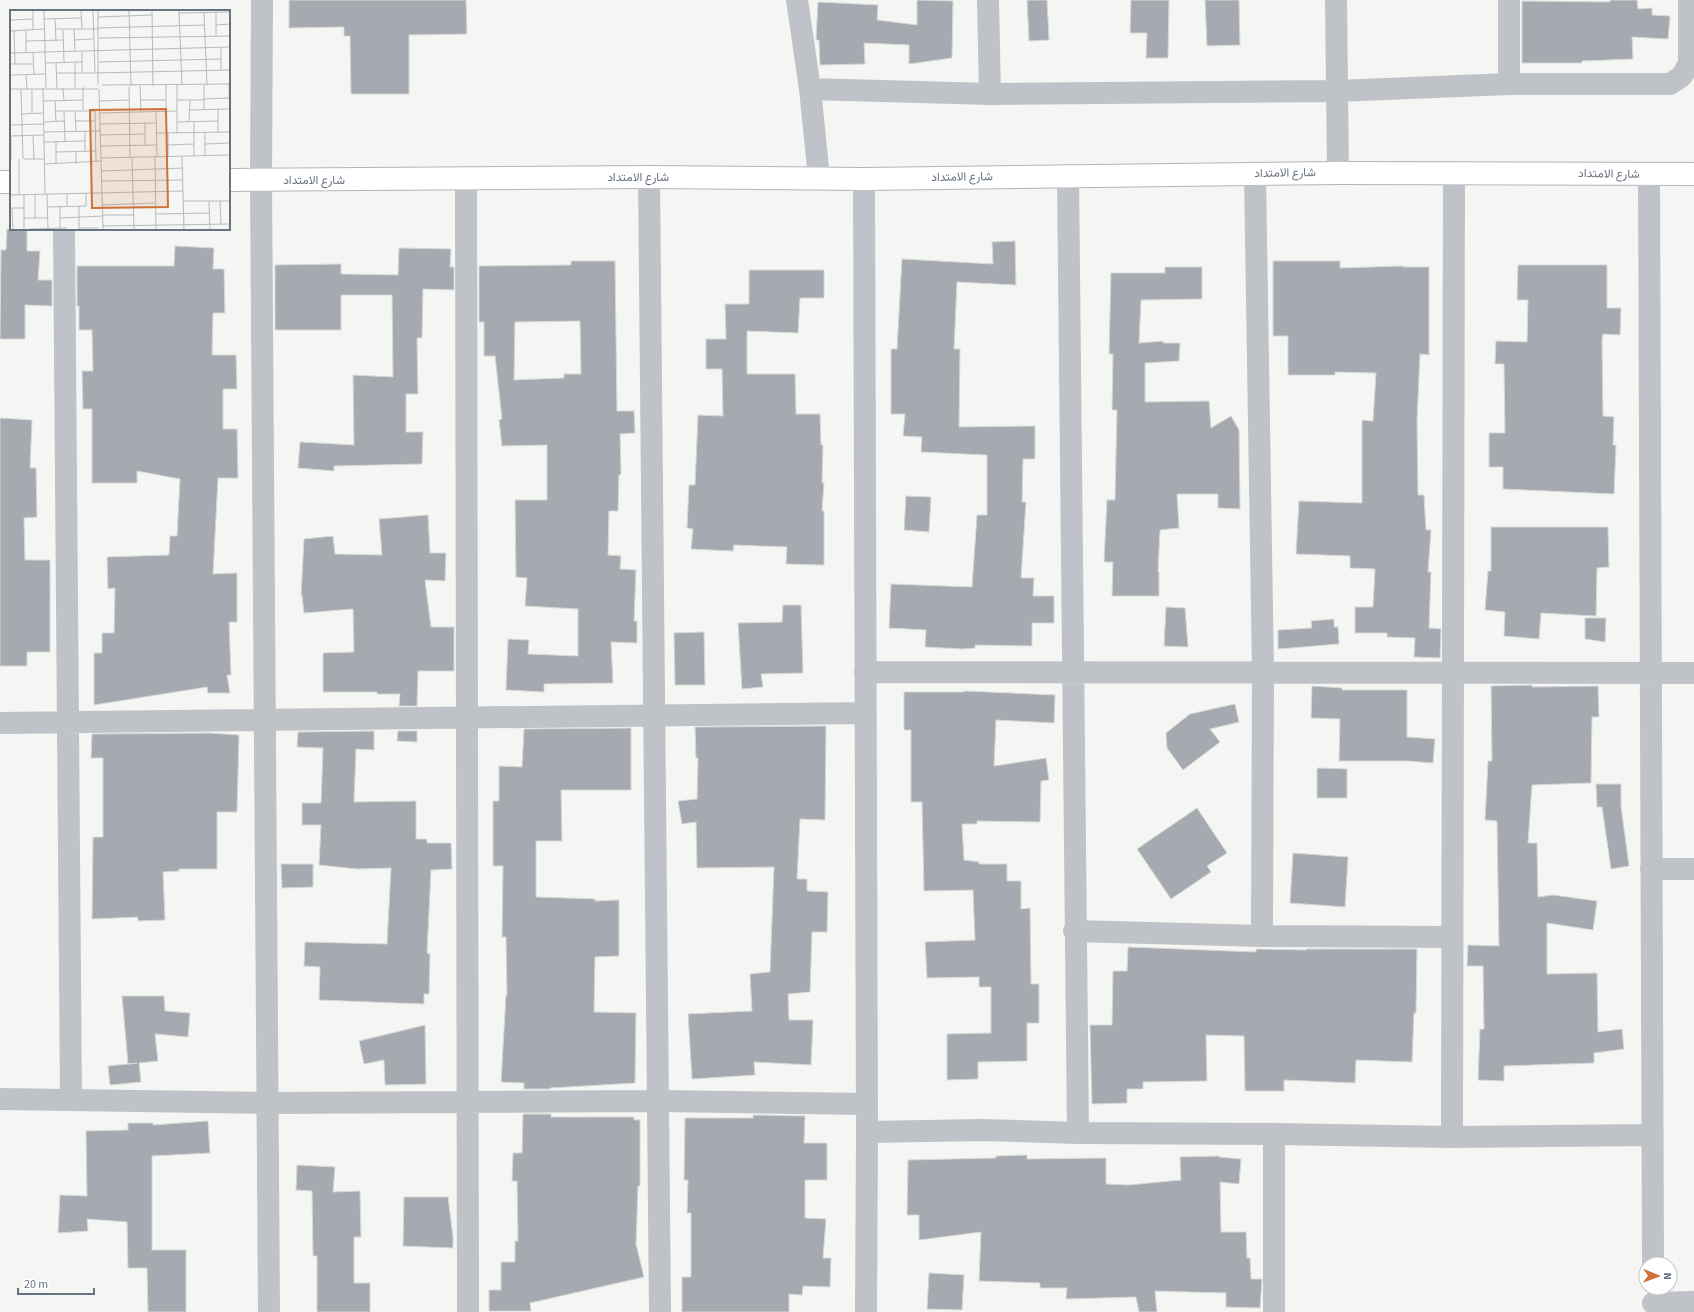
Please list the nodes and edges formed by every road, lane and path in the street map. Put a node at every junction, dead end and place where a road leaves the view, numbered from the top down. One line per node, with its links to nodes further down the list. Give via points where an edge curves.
1 (262, 0): 22 (street)
2 (797, 0): 8 (street)
3 (988, 0): 10 (street)
4 (1336, 0): 9 (street)
5 (1509, 0): 7 (street)
6 (1689, 0): 7 (street, via 1689,63 1682,76 1670,84)
7 (1509, 84): 9 (street)
8 (810, 89): 10 (street); 18 (street)
9 (1337, 91): 10 (street); 12 (street)
10 (990, 94)
11 (1454, 172): 12 (street, شارع الامتداد); 14 (street, شارع الامتداد); 27 (street)
12 (1338, 173): 13 (street, شارع الامتداد)
13 (1255, 174): 16 (street, شارع الامتداد); 26 (street)
14 (1649, 174): 15 (street, شارع الامتداد); 28 (street)
15 (1694, 174)
16 (1068, 175): 20 (street, شارع الامتداد); 25 (street)
17 (649, 177): 18 (street, شارع الامتداد); 19 (street, شارع الامتداد); 31 (street)
18 (819, 178): 20 (street, شارع الامتداد)
19 (466, 179): 22 (street, شارع الامتداد); 32 (street)
20 (864, 179): 24 (street)
21 (230, 180): 22 (street, شارع الامتداد)
22 (261, 180): 33 (street)
23 (64, 230): 34 (street)
24 (865, 672): 25 (street); 30 (street)
25 (1072, 672): 26 (street); 38 (street)
26 (1263, 672): 27 (street); 39 (street)
27 (1452, 672): 28 (street); 40 (street)
28 (1651, 673): 29 (street); 36 (street)
29 (1694, 673)
30 (865, 713): 31 (street); 46 (street)
31 (654, 716): 32 (street); 43 (street)
32 (466, 718): 33 (street); 44 (street)
33 (265, 721): 34 (street); 45 (street)
34 (68, 722): 35 (street); 42 (street)
35 (0, 723)
36 (1651, 869): 37 (street); 50 (street)
37 (1694, 869)
38 (1074, 932): 39 (street); 48 (street)
39 (1262, 936): 40 (street)
40 (1452, 937): 51 (street)
41 (0, 1099): 42 (street)
42 (71, 1099): 45 (street)
43 (658, 1101): 44 (street); 46 (street); 57 (street)
44 (467, 1102): 45 (street); 56 (street)
45 (268, 1103): 55 (street)
46 (867, 1104): 47 (street)
47 (867, 1132): 48 (street, via 983,1130); 58 (street)
48 (1078, 1133): 49 (street)
49 (1274, 1134): 51 (street); 59 (street)
50 (1652, 1135): 51 (street); 52 (street)
51 (1452, 1137)
52 (1653, 1256)
53 (1653, 1301): 54 (street)
54 (1694, 1302)
55 (269, 1312)
56 (468, 1312)
57 (660, 1312)
58 (866, 1312)
59 (1274, 1312)

